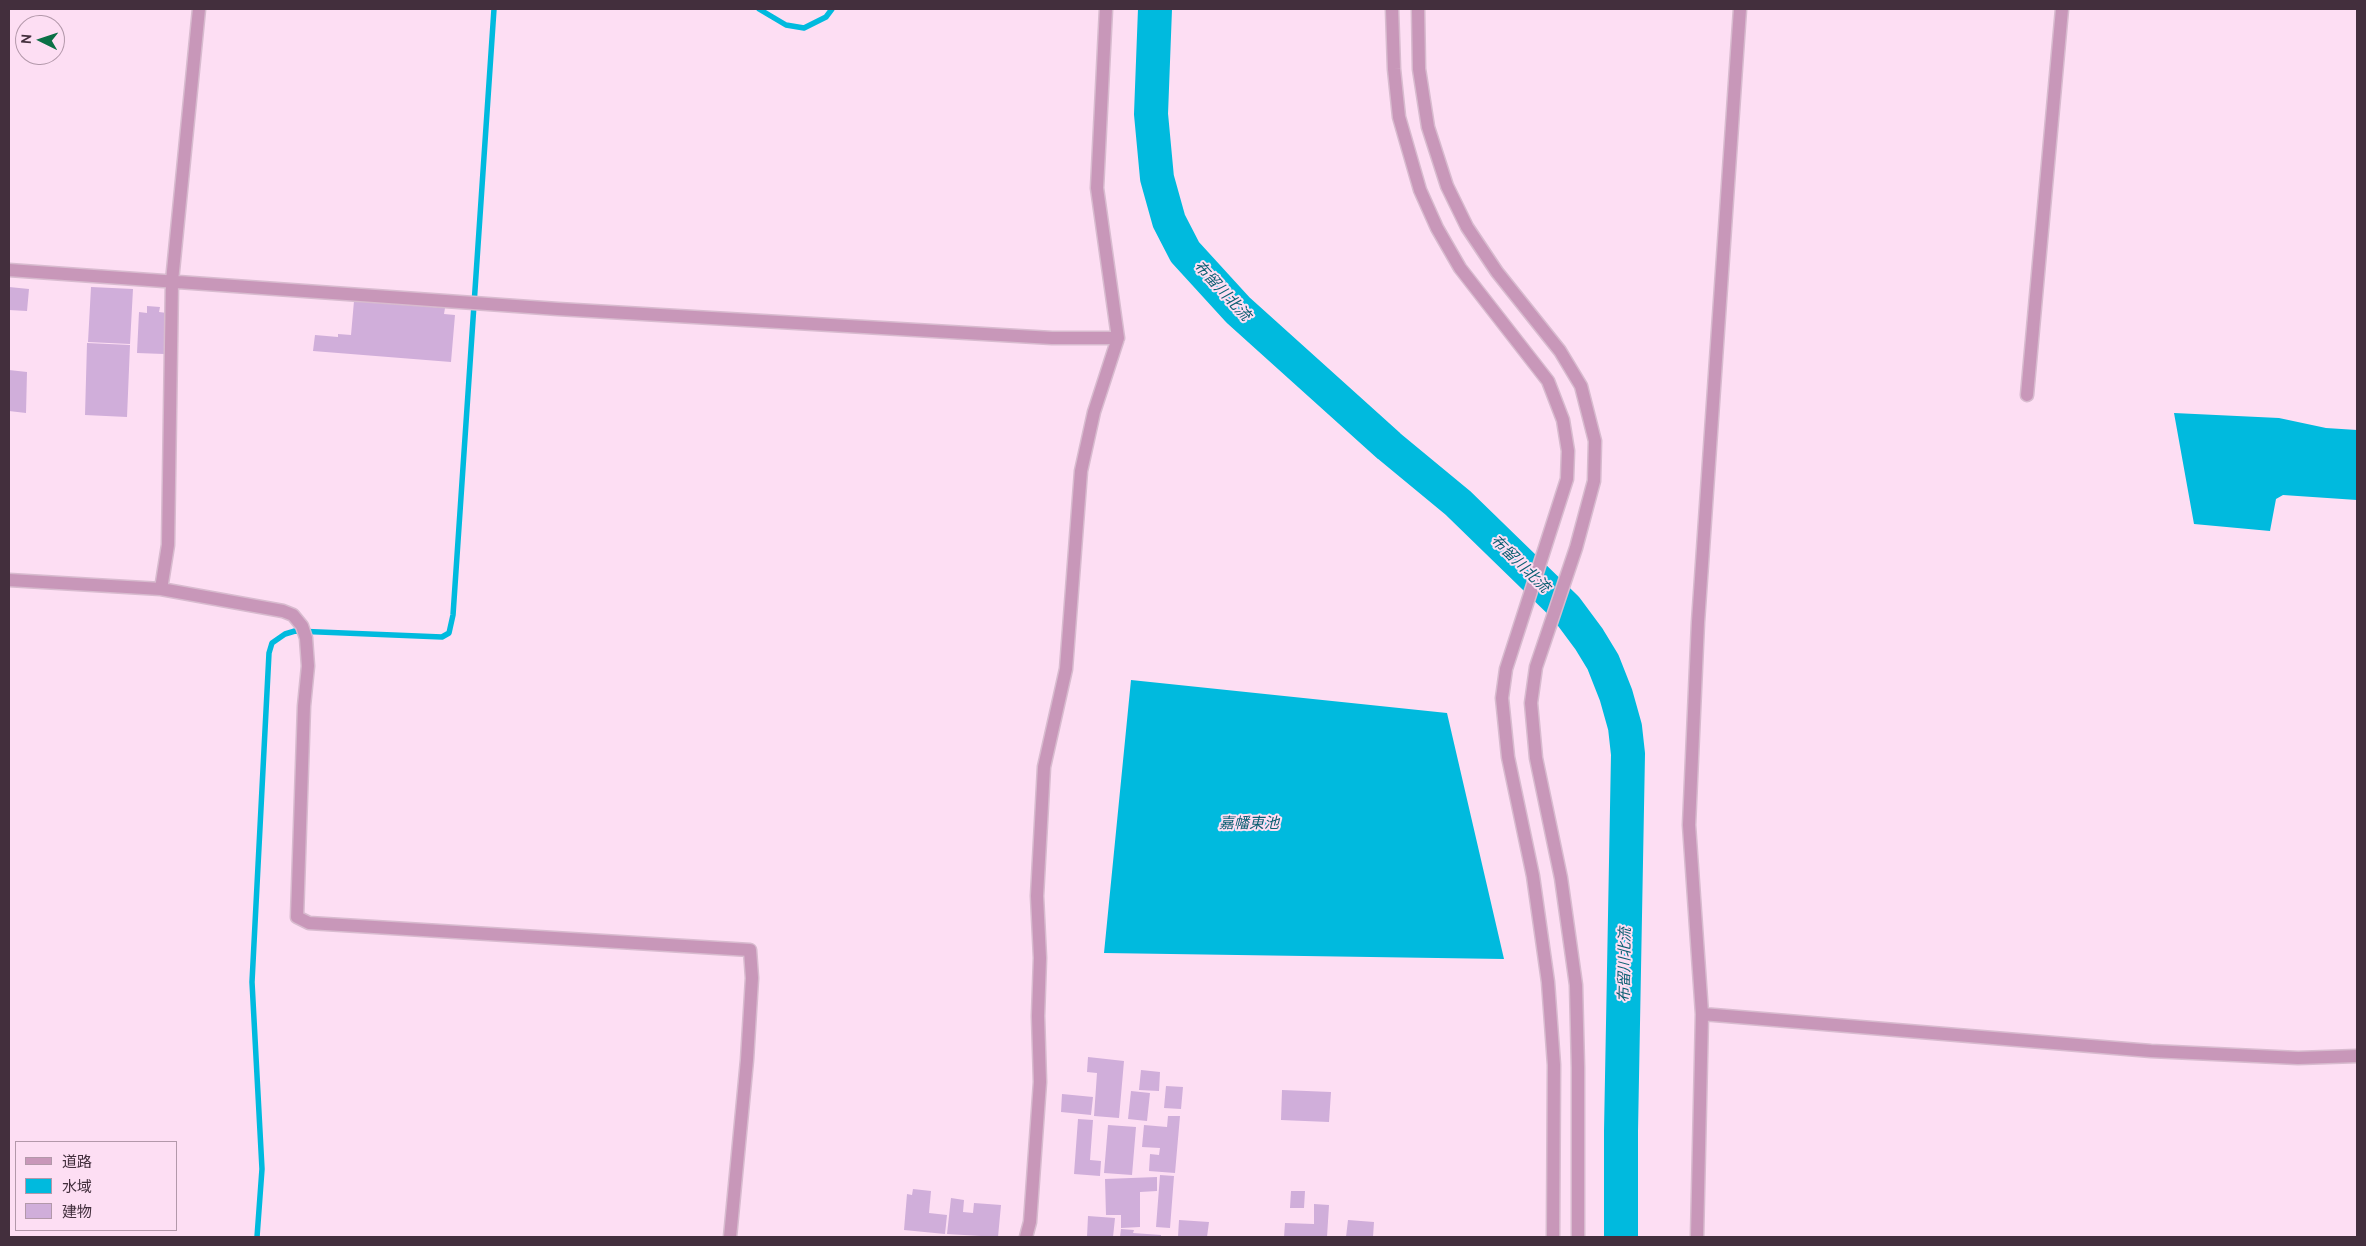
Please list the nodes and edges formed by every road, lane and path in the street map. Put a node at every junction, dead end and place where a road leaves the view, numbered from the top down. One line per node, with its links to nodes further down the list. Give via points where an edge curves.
1 (199, 9): 8 (street)
2 (1106, 9): 9 (street, via 1098,188)
3 (1392, 9): 17 (street, via 1399,116 1420,190 1460,268 1548,381 1563,420 1568,451 1567,478 1506,670 1502,698 1508,757 1533,876 1548,982 1554,1065)
4 (1418, 9): 18 (street, via 1419,69 1428,127 1447,186 1467,227 1560,351 1581,386 1595,441 1594,481 1576,548 1536,667 1531,703 1536,758 1561,878 1576,985)
5 (1740, 9): 13 (street, via 1698,622 1689,825)
6 (2062, 9): 10 (street)
7 (9, 270): 8 (street)
8 (172, 281): 9 (street, via 558,309 1052,338); 12 (street, via 168,545)
9 (1118, 338): 16 (street, via 1094,412 1081,471 1066,669 1044,767 1037,896 1040,1082 1030,1222)
10 (2027, 395)
11 (9, 580): 12 (street)
12 (161, 589): 15 (street, via 283,611 302,626 308,666 297,917 308,923 750,950 752,978 747,1060)
13 (1702, 1014): 14 (street, via 2150,1051 2298,1058); 19 (street)
14 (2357, 1056)
15 (730, 1237)
16 (1026, 1237)
17 (1553, 1237)
18 (1578, 1237)
19 (1696, 1237)

